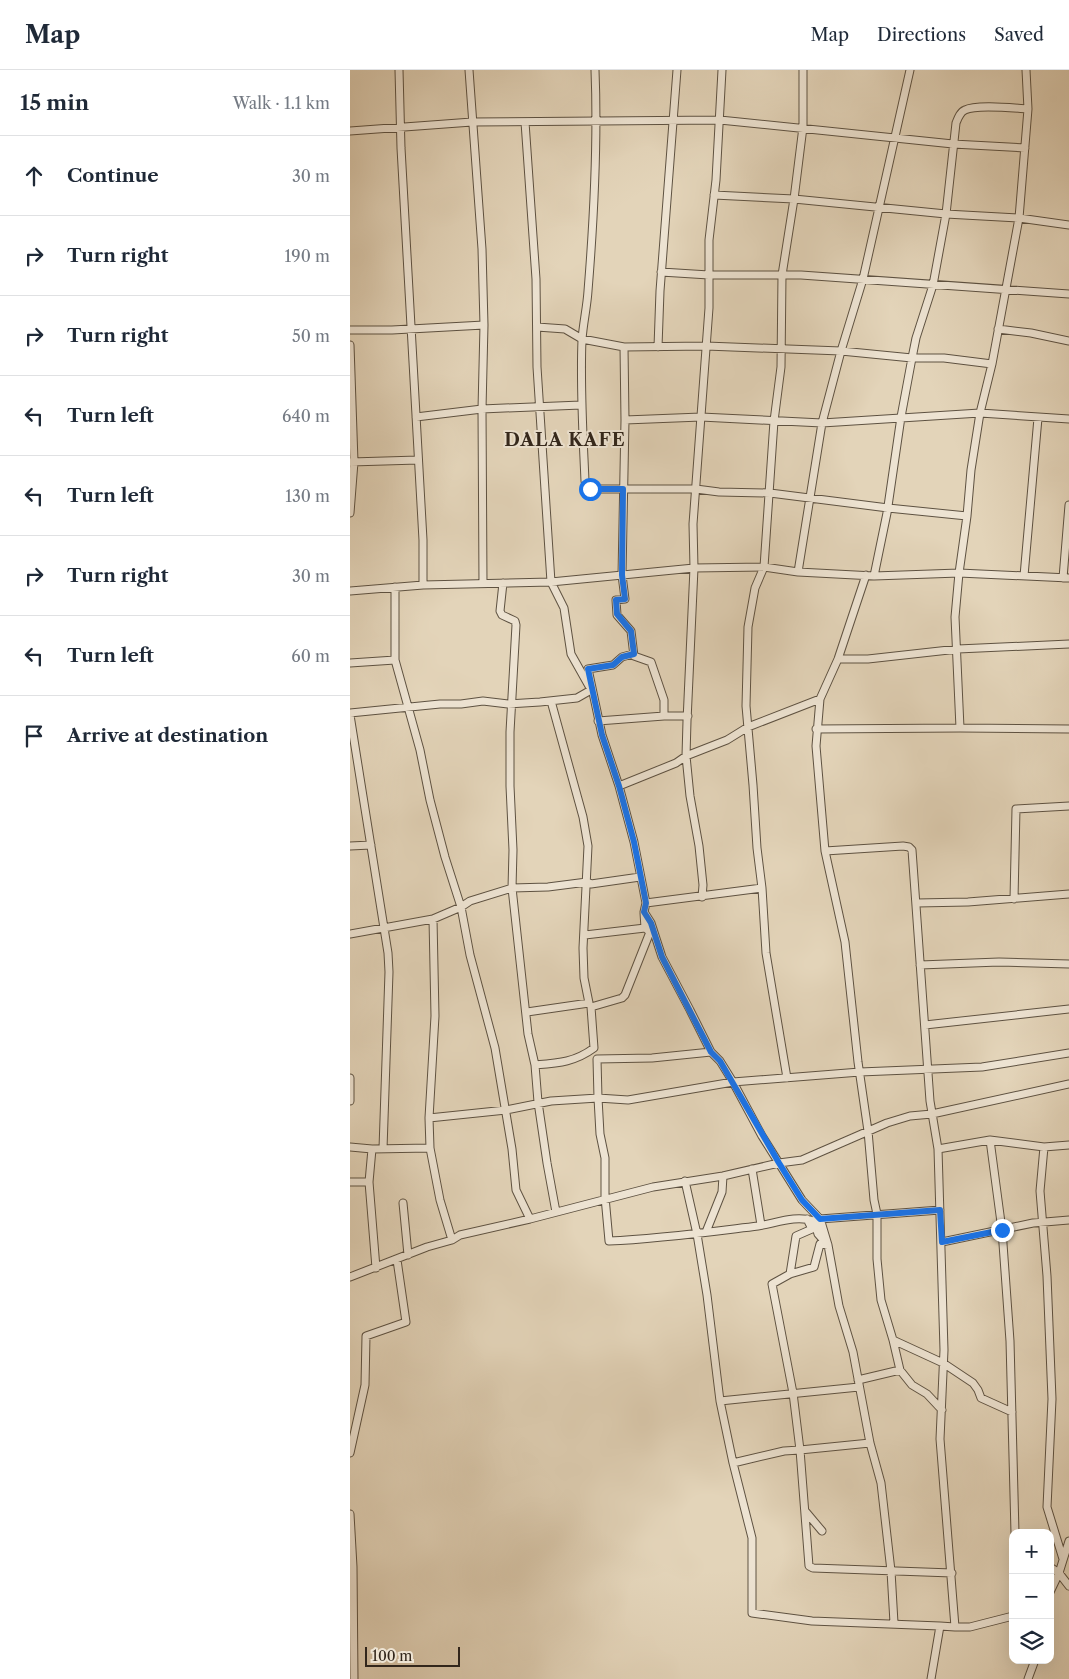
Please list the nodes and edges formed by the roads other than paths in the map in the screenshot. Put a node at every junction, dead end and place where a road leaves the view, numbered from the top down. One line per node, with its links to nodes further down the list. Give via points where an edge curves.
1 (399, 70): 15 (street)
2 (469, 70): 13 (street)
3 (595, 70): 12 (street)
4 (677, 70): 10 (street)
5 (722, 70): 11 (street)
6 (803, 70): 16 (street)
7 (910, 70): 18 (street)
8 (1026, 70): 9 (street)
9 (1028, 109): 19 (street, via 977,107 964,110 956,122); 20 (street)
10 (672, 120): 11 (street); 12 (street); 27 (street)
11 (720, 120): 16 (street); 21 (street)
12 (597, 121): 14 (street); 39 (street, via 594,210)
13 (472, 122): 14 (street); 15 (street); 34 (street)
14 (526, 122): 35 (street)
15 (400, 127): 17 (street); 36 (street)
16 (803, 127): 18 (street); 22 (street)
17 (350, 131)
18 (896, 138): 19 (street); 23 (street)
19 (953, 144): 20 (street); 24 (street)
20 (1025, 148): 25 (street)
21 (714, 195): 22 (street); 28 (street)
22 (794, 199): 23 (street); 29 (street)
23 (880, 207): 24 (street); 30 (street)
24 (946, 214): 25 (street); 31 (street)
25 (1019, 218): 26 (street); 32 (street)
26 (1069, 225)
27 (661, 272): 28 (street); 44 (street)
28 (709, 275): 29 (street); 42 (street)
29 (782, 275): 30 (street); 45 (street)
30 (864, 279): 31 (street); 46 (street)
31 (933, 285): 32 (street); 47 (street)
32 (1005, 290): 33 (street); 37 (street)
33 (1069, 294)
34 (484, 325): 36 (street); 51 (street)
35 (538, 327): 39 (street, via 565,329); 50 (street)
36 (411, 329): 38 (street); 53 (street)
37 (998, 329): 40 (street); 48 (street)
38 (350, 330)
39 (582, 339): 43 (street); 49 (street)
40 (1069, 341)
41 (350, 345): 62 (street)
42 (706, 346): 44 (street); 45 (street); 54 (street)
43 (624, 347): 44 (street); 58 (street)
44 (658, 347)
45 (780, 348): 46 (street); 59 (street, via 781,367)
46 (841, 351): 47 (street); 60 (street)
47 (912, 358): 48 (street); 55 (street)
48 (992, 364): 52 (street)
49 (581, 405): 50 (street); 63 (street, via 586,485 590,489)
50 (539, 407): 51 (street); 79 (street)
51 (482, 409): 53 (street); 80 (street)
52 (980, 413): 55 (street); 56 (street); 70 (street)
53 (416, 417): 61 (street)
54 (701, 417): 58 (street); 59 (street); 64 (street)
55 (901, 417): 60 (street); 68 (street)
56 (1038, 418): 57 (street); 77 (street)
57 (1069, 419)
58 (625, 420): 63 (street)
59 (774, 421): 60 (street); 65 (street)
60 (822, 423): 66 (street)
61 (418, 460): 62 (street); 82 (street)
62 (352, 462): 69 (street)
63 (623, 489): 64 (street); 75 (street)
64 (696, 489): 65 (street); 72 (street)
65 (770, 493): 66 (street); 71 (street)
66 (809, 498): 68 (street); 73 (street)
67 (1069, 505): 78 (street)
68 (888, 508): 70 (street); 76 (street)
69 (350, 513)
70 (967, 516): 74 (street)
71 (764, 567): 72 (street); 73 (street); 100 (street, via 755,588 748,627)
72 (694, 568): 75 (street); 98 (street)
73 (798, 572): 76 (street)
74 (959, 573): 76 (street); 77 (street); 86 (street, via 955,618)
75 (622, 575): 79 (street); 87 (street, via 625,599 616,600 617,614 631,631)
76 (870, 576): 88 (street)
77 (1024, 576): 78 (street)
78 (1066, 578)
79 (551, 582): 81 (street); 91 (street, via 564,608 571,654)
80 (483, 583): 81 (street); 82 (street)
81 (503, 583): 94 (street, via 500,612 515,621 516,626)
82 (423, 585): 83 (street)
83 (395, 588): 84 (street); 89 (street)
84 (350, 591)
85 (1069, 644): 86 (street)
86 (958, 650): 88 (street); 101 (street)
87 (634, 654): 91 (street, via 622,657 613,665 588,669); 97 (street, via 651,662 664,700)
88 (838, 659): 92 (street)
89 (395, 660): 90 (street); 95 (street)
90 (350, 663)
91 (591, 690): 93 (street, via 577,698); 99 (street)
92 (820, 699): 100 (street); 102 (street)
93 (551, 701): 94 (street); 111 (street, via 583,817 588,846)
94 (512, 704): 95 (street, via 483,701); 112 (street)
95 (409, 708): 96 (street); 119 (street, via 430,800)
96 (350, 714): 107 (street)
97 (664, 716): 98 (street); 99 (street)
98 (688, 716): 104 (street)
99 (598, 721): 105 (street)
100 (748, 727): 104 (street, via 727,740); 113 (street)
101 (960, 728): 102 (street); 103 (street)
102 (816, 729): 109 (street)
103 (1069, 729)
104 (686, 756): 105 (street); 115 (street, via 699,846)
105 (619, 786): 110 (street)
106 (1069, 806): 116 (street, via 1016,809)
107 (371, 845): 108 (street); 122 (street)
108 (350, 846)
109 (825, 852): 118 (street, via 910,847); 137 (street, via 845,942)
110 (640, 877): 111 (street); 117 (street)
111 (587, 882): 112 (street); 125 (street)
112 (512, 888): 119 (street); 130 (street)
113 (762, 888): 115 (street); 139 (street, via 766,953)
114 (1069, 894): 116 (street)
115 (702, 897): 117 (street)
116 (1014, 899): 118 (street)
117 (646, 903): 120 (street)
118 (917, 903): 127 (street)
119 (461, 906): 121 (street); 145 (street, via 470,955 495,1048)
120 (644, 912): 123 (street); 133 (street, via 662,957)
121 (433, 920): 122 (street); 147 (street, via 435,1016)
122 (384, 928): 124 (street); 155 (street, via 389,972)
123 (645, 928): 125 (street); 132 (street, via 650,932 625,995 591,1007)
124 (350, 934)
125 (585, 935): 128 (street, via 584,978)
126 (1069, 964): 127 (street)
127 (920, 965): 131 (street)
128 (589, 1003): 130 (street); 132 (street)
129 (1069, 1009): 131 (street)
130 (527, 1012): 135 (street)
131 (924, 1025): 136 (street)
132 (594, 1048): 135 (street, via 567,1062)
133 (711, 1052): 140 (street); 142 (street, via 659,1058 597,1058)
134 (1069, 1053): 136 (street, via 982,1067)
135 (535, 1065): 144 (street)
136 (928, 1069): 137 (street); 146 (street)
137 (860, 1072): 139 (street); 148 (street)
138 (350, 1078): 143 (street)
139 (787, 1078): 140 (street)
140 (733, 1082): 142 (street, via 628,1100); 157 (street)
141 (1069, 1084): 146 (street)
142 (598, 1098): 144 (street); 163 (street)
143 (350, 1101)
144 (538, 1102): 145 (street); 166 (street)
145 (506, 1110): 147 (street); 170 (street, via 516,1190)
146 (932, 1114): 148 (street, via 910,1116); 156 (street)
147 (429, 1118): 153 (street)
148 (868, 1131): 157 (street, via 802,1160); 167 (street)
149 (990, 1140): 152 (street); 156 (street); 174 (street)
150 (1069, 1145): 152 (street)
151 (350, 1147): 154 (street)
152 (1044, 1147): 172 (street, via 1040,1191)
153 (430, 1148): 155 (street); 177 (street)
154 (372, 1149): 155 (street); 162 (street)
155 (383, 1149)
156 (938, 1149): 165 (street)
157 (779, 1163): 158 (street); 169 (street, via 802,1200)
158 (752, 1169): 159 (street); 173 (street)
159 (723, 1176): 160 (street); 175 (street, via 722,1192)
160 (685, 1181): 163 (street); 176 (street)
161 (350, 1182): 162 (street)
162 (369, 1182): 182 (street)
163 (606, 1199): 166 (street); 176 (street, via 609,1241)
164 (403, 1203): 180 (street)
165 (940, 1210): 167 (street); 178 (street)
166 (556, 1212): 170 (street)
167 (877, 1214): 169 (street); 185 (street, via 881,1300)
168 (807, 1218): 173 (street); 179 (street, via 814,1221 818,1234); 183 (street, via 812,1229 796,1236)
169 (820, 1219): 179 (street)
170 (530, 1220): 177 (street, via 460,1235)
171 (1069, 1220): 172 (street)
172 (1043, 1222): 174 (street); 202 (street, via 1052,1399 1047,1507)
173 (761, 1225): 175 (street)
174 (1002, 1230): 178 (street); 192 (street)
175 (706, 1232): 176 (street)
176 (696, 1234): 190 (street)
177 (452, 1240): 180 (street)
178 (942, 1242): 186 (street)
179 (828, 1245): 183 (street, via 820,1244 814,1267); 188 (street)
180 (408, 1255): 181 (street)
181 (397, 1260): 182 (street); 195 (street, via 406,1322 366,1336 365,1385)
182 (376, 1268): 184 (street)
183 (790, 1274): 189 (street, via 772,1284)
184 (350, 1277)
185 (893, 1340): 186 (street); 187 (street)
186 (943, 1363): 191 (street); 192 (street, via 972,1383 980,1398)
187 (900, 1370): 188 (street); 191 (street, via 912,1385 928,1394)
188 (858, 1384): 189 (street); 193 (street)
189 (794, 1393): 190 (street); 194 (street)
190 (720, 1401): 196 (street)
191 (942, 1410): 205 (street, via 940,1439)
192 (1012, 1412): 199 (street)
193 (870, 1443): 194 (street); 204 (street, via 884,1497)
194 (800, 1450): 196 (street); 197 (street)
195 (350, 1453)
196 (733, 1463): 210 (street, via 752,1538 752,1614 812,1621)
197 (805, 1510): 200 (street); 204 (street, via 809,1566)
198 (350, 1514): 214 (street)
199 (1016, 1529)
200 (822, 1531)
201 (1069, 1541): 202 (street)
202 (1063, 1559): 206 (street)
203 (1054, 1570): 206 (street)
204 (891, 1571): 205 (street); 210 (street)
205 (952, 1573): 212 (street)
206 (1059, 1573): 207 (street); 208 (street)
207 (1054, 1584)
208 (1069, 1586)
209 (1009, 1617): 212 (street, via 970,1627)
210 (894, 1623): 211 (street)
211 (940, 1626): 212 (street); 215 (street)
212 (955, 1627)
213 (1034, 1664): 216 (street)
214 (354, 1679)
215 (930, 1679)
216 (1028, 1679)

